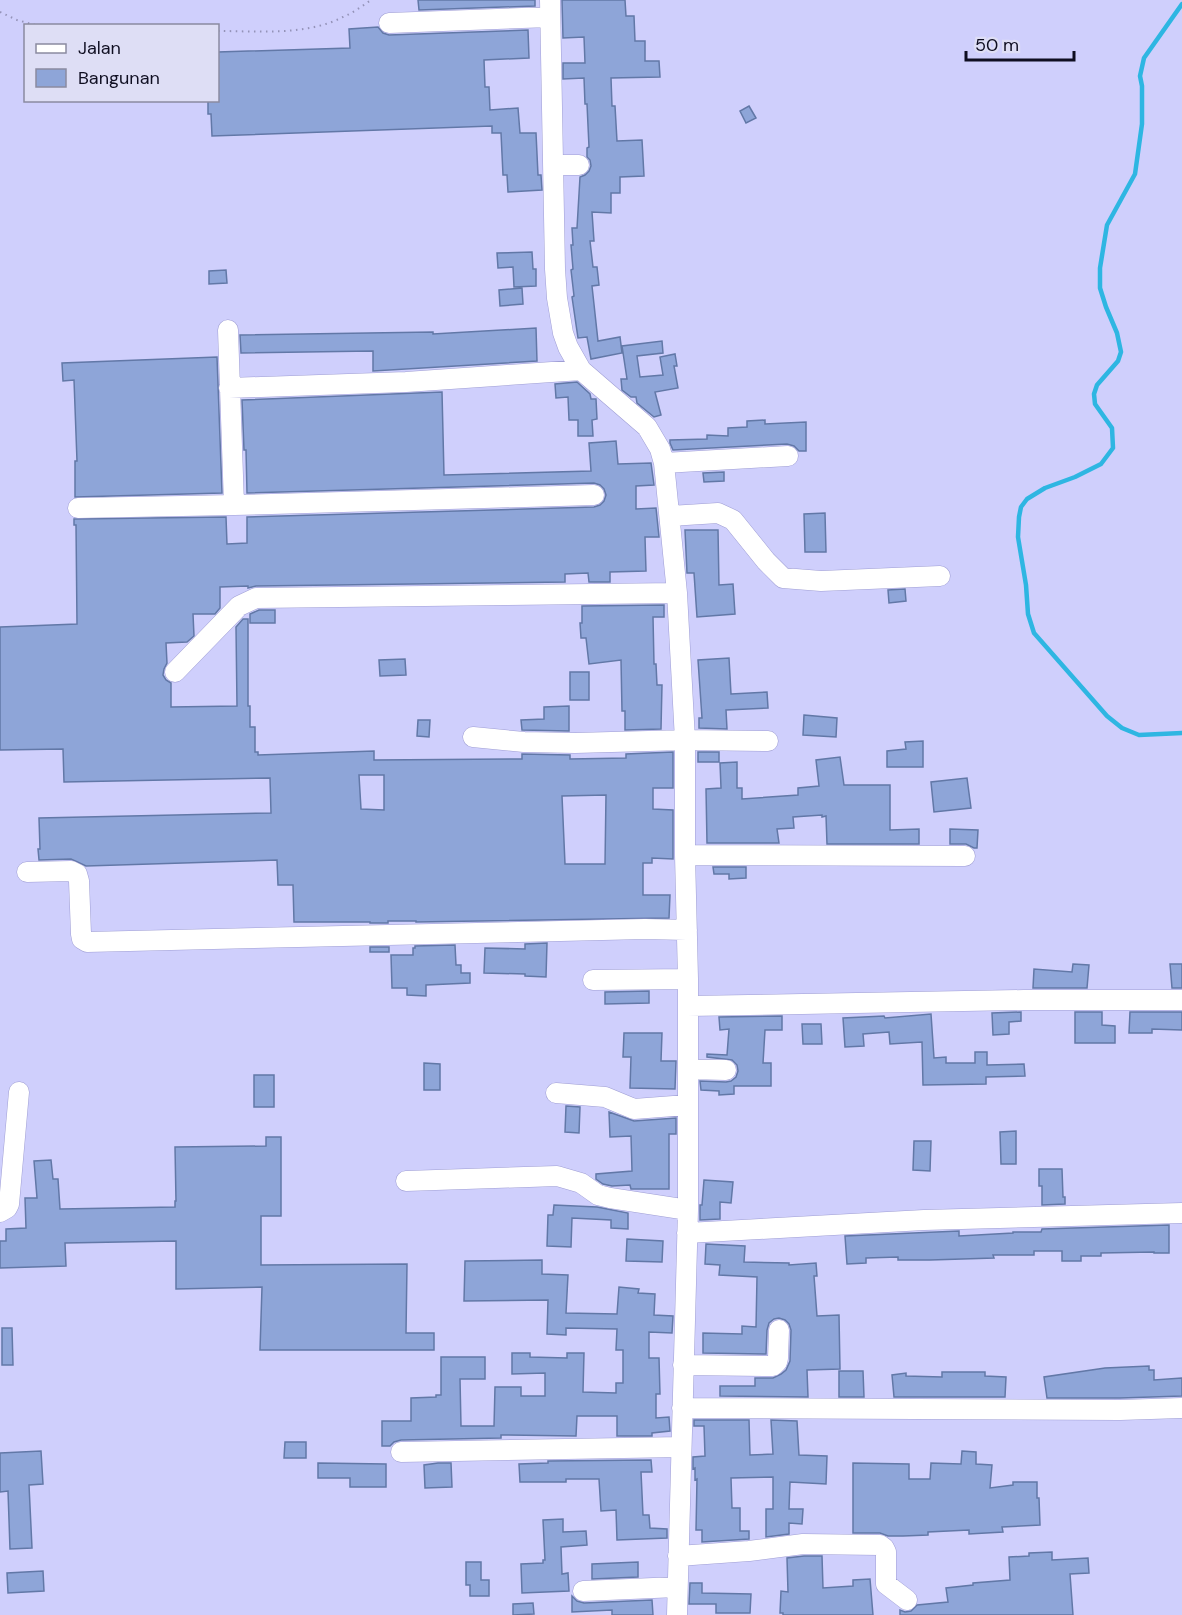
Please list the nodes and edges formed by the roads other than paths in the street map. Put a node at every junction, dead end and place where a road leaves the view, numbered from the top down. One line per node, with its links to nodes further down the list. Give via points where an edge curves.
1 (550, 8): 2 (street); 3 (street)
2 (389, 24)
3 (553, 165): 4 (street); 6 (street, via 557,298 563,333)
4 (579, 165)
5 (228, 330): 7 (street)
6 (581, 370): 7 (street, via 406,382); 9 (street, via 647,427)
7 (229, 388): 11 (street)
8 (788, 456): 9 (street)
9 (664, 463): 13 (street)
10 (594, 495): 11 (street)
11 (234, 504): 12 (street)
12 (78, 508)
13 (670, 516): 14 (street, via 718,513 733,520 783,578 821,581); 15 (street)
14 (940, 576)
15 (677, 593): 16 (street, via 256,598 239,606); 18 (street)
16 (175, 672)
17 (473, 737): 18 (street, via 535,742)
18 (685, 740): 19 (street); 20 (street)
19 (768, 741)
20 (685, 855): 21 (street); 23 (street)
21 (965, 856)
22 (27, 872): 23 (street, via 77,874 81,934 87,942)
23 (687, 930): 24 (street)
24 (688, 979): 25 (street); 27 (street)
25 (593, 980)
26 (1182, 1000): 27 (street)
27 (688, 1006): 28 (street)
28 (688, 1069): 29 (street); 32 (street)
29 (726, 1070)
30 (19, 1092): 35 (street, via 9,1204)
31 (556, 1094): 32 (street, via 605,1097 634,1109)
32 (687, 1104): 34 (street)
33 (406, 1181): 34 (street, via 562,1177 582,1183 598,1195)
34 (688, 1210): 37 (street)
35 (0, 1212)
36 (1182, 1213): 37 (street, via 924,1220)
37 (687, 1233): 39 (street)
38 (779, 1330): 39 (street, via 778,1358 773,1366)
39 (683, 1365): 40 (street)
40 (682, 1408): 41 (street); 42 (street)
41 (1182, 1408)
42 (681, 1447): 43 (street); 44 (street)
43 (400, 1452)
44 (678, 1556): 45 (street); 47 (street, via 803,1544 880,1545 886,1552 886,1584)
45 (677, 1587): 46 (street); 48 (street)
46 (583, 1591)
47 (908, 1600)
48 (677, 1615)

